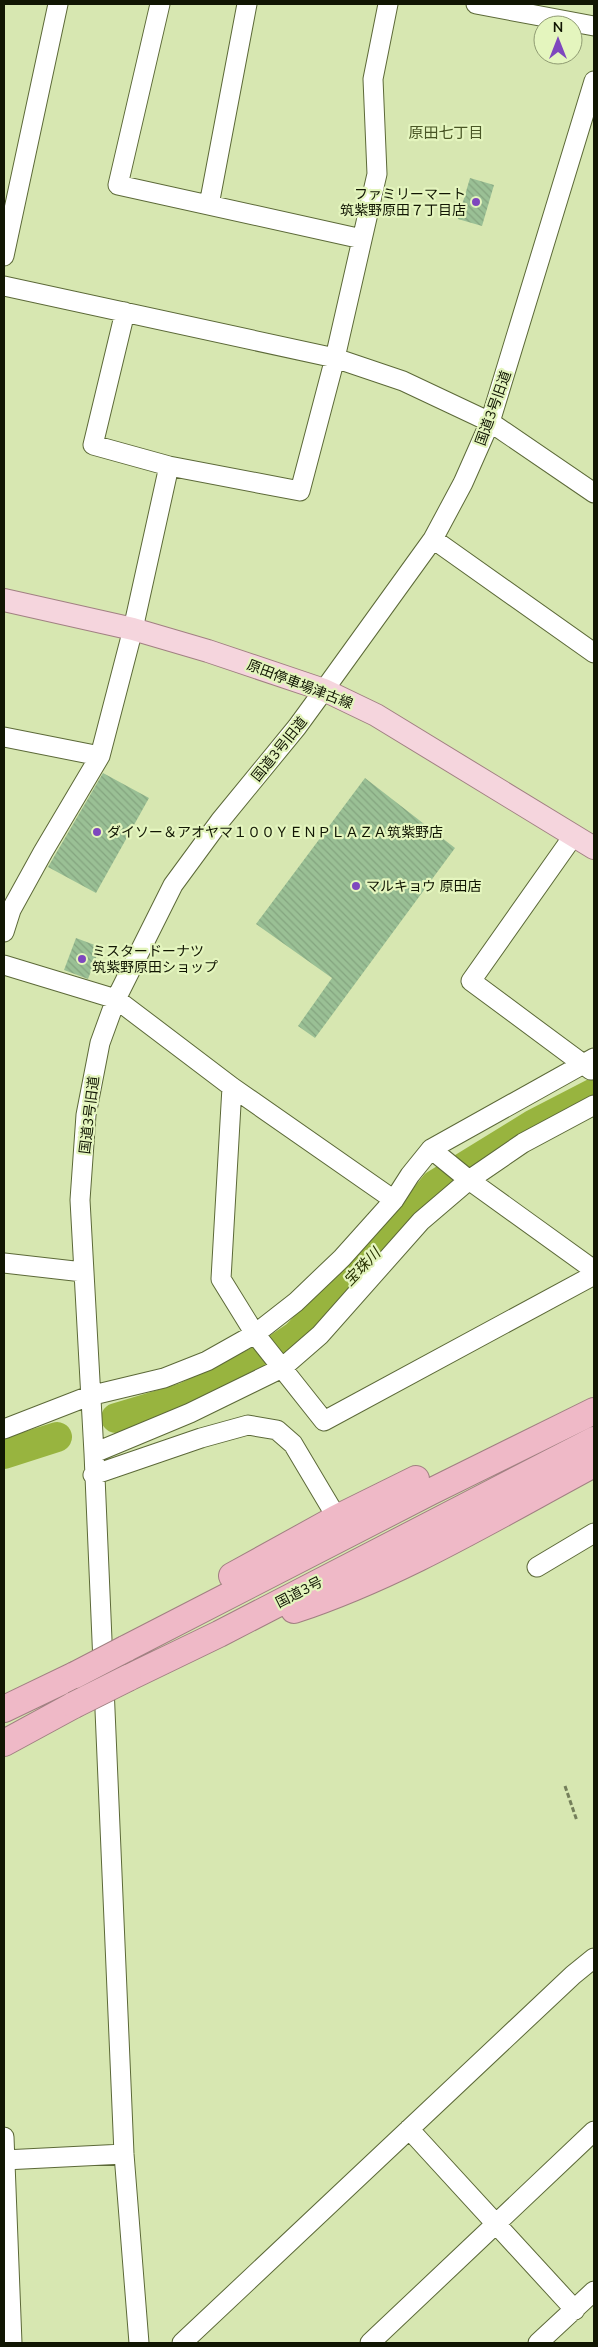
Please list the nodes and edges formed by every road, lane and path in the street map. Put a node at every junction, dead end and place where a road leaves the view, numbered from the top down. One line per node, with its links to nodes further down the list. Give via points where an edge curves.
1 (58, 4): 12 (street)
2 (160, 4): 10 (street, via 118,185)
3 (247, 4): 10 (street)
4 (388, 4): 11 (street, via 373,79 377,174)
5 (476, 4): 6 (street)
6 (512, 7): 7 (street)
7 (594, 26)
8 (594, 81): 9 (street, 国道3号旧道)
9 (590, 113): 16 (street, 国道3号旧道)
10 (209, 205): 11 (street)
11 (362, 240): 15 (street)
12 (4, 256)
13 (4, 286): 14 (street)
14 (125, 312): 15 (street); 17 (street, via 94,445)
15 (335, 358): 16 (street, via 403,381); 17 (street, via 300,491)
16 (490, 422): 18 (street); 19 (street, 国道3号旧道, via 463,484)
17 (169, 466): 21 (street)
18 (594, 492)
19 (433, 539): 22 (street); 23 (street, 国道3号旧道)
20 (4, 600): 21 (main road, 原田停車場津古線)
21 (133, 629): 23 (main road, 原田停車場津古線); 25 (street)
22 (594, 653)
23 (324, 690): 26 (main road, 原田停車場津古線, via 376,714); 30 (street, 国道3号旧道, via 173,885)
24 (4, 737): 25 (street)
25 (100, 756): 28 (street, via 11,910)
26 (574, 835): 27 (main road, 原田停車場津古線); 31 (street, via 472,981)
27 (594, 848)
28 (4, 932)
29 (4, 966): 30 (street)
30 (116, 999): 32 (street); 39 (street, 国道3号旧道, via 100,1043 86,1115 80,1200)
31 (590, 1064): 34 (street)
32 (232, 1087): 36 (street); 41 (street, via 221,1279)
33 (594, 1105): 35 (street, via 523,1143)
34 (431, 1149): 35 (street); 36 (street)
35 (469, 1180): 38 (street); 42 (street, via 421,1220 320,1335)
36 (394, 1200): 41 (street, via 342,1258 296,1302)
37 (4, 1263): 39 (street)
38 (594, 1270)
39 (83, 1272): 44 (street, 国道3号旧道)
40 (594, 1275): 42 (street, via 324,1421)
41 (255, 1334): 42 (street); 44 (street, via 207,1361 164,1378)
42 (282, 1368): 48 (street, via 190,1413)
43 (594, 1392): 51 (highway)
44 (89, 1396): 46 (street); 48 (street, 国道3号旧道)
45 (594, 1411): 55 (highway, 国道3号)
46 (4, 1429)
47 (594, 1440): 54 (highway, 国道3号)
48 (94, 1453): 50 (street, 国道3号旧道)
49 (594, 1464): 54 (highway, via 412,1561 326,1599)
50 (94, 1475): 51 (street, via 248,1425 277,1430 293,1444); 64 (street, 国道3号旧道)
51 (337, 1518): 55 (highway, via 176,1611)
52 (594, 1533): 53 (street)
53 (537, 1567)
54 (219, 1634): 57 (highway, 国道3号, bridge)
55 (155, 1635): 56 (highway, 国道3号, bridge)
56 (4, 1709)
57 (4, 1743)
58 (564, 1786): 59 (path)
59 (577, 1821)
60 (594, 1958): 61 (street)
61 (409, 2129): 66 (street); 72 (street)
62 (594, 2131): 66 (street)
63 (4, 2138): 65 (street)
64 (124, 2154): 65 (street); 71 (street, 国道3号旧道)
65 (4, 2160): 67 (street)
66 (497, 2225): 69 (street); 73 (street)
67 (6, 2266): 70 (street)
68 (594, 2291): 69 (street)
69 (575, 2310): 74 (street)
70 (12, 2343)
71 (139, 2343)
72 (182, 2343)
73 (370, 2343)
74 (538, 2343)

